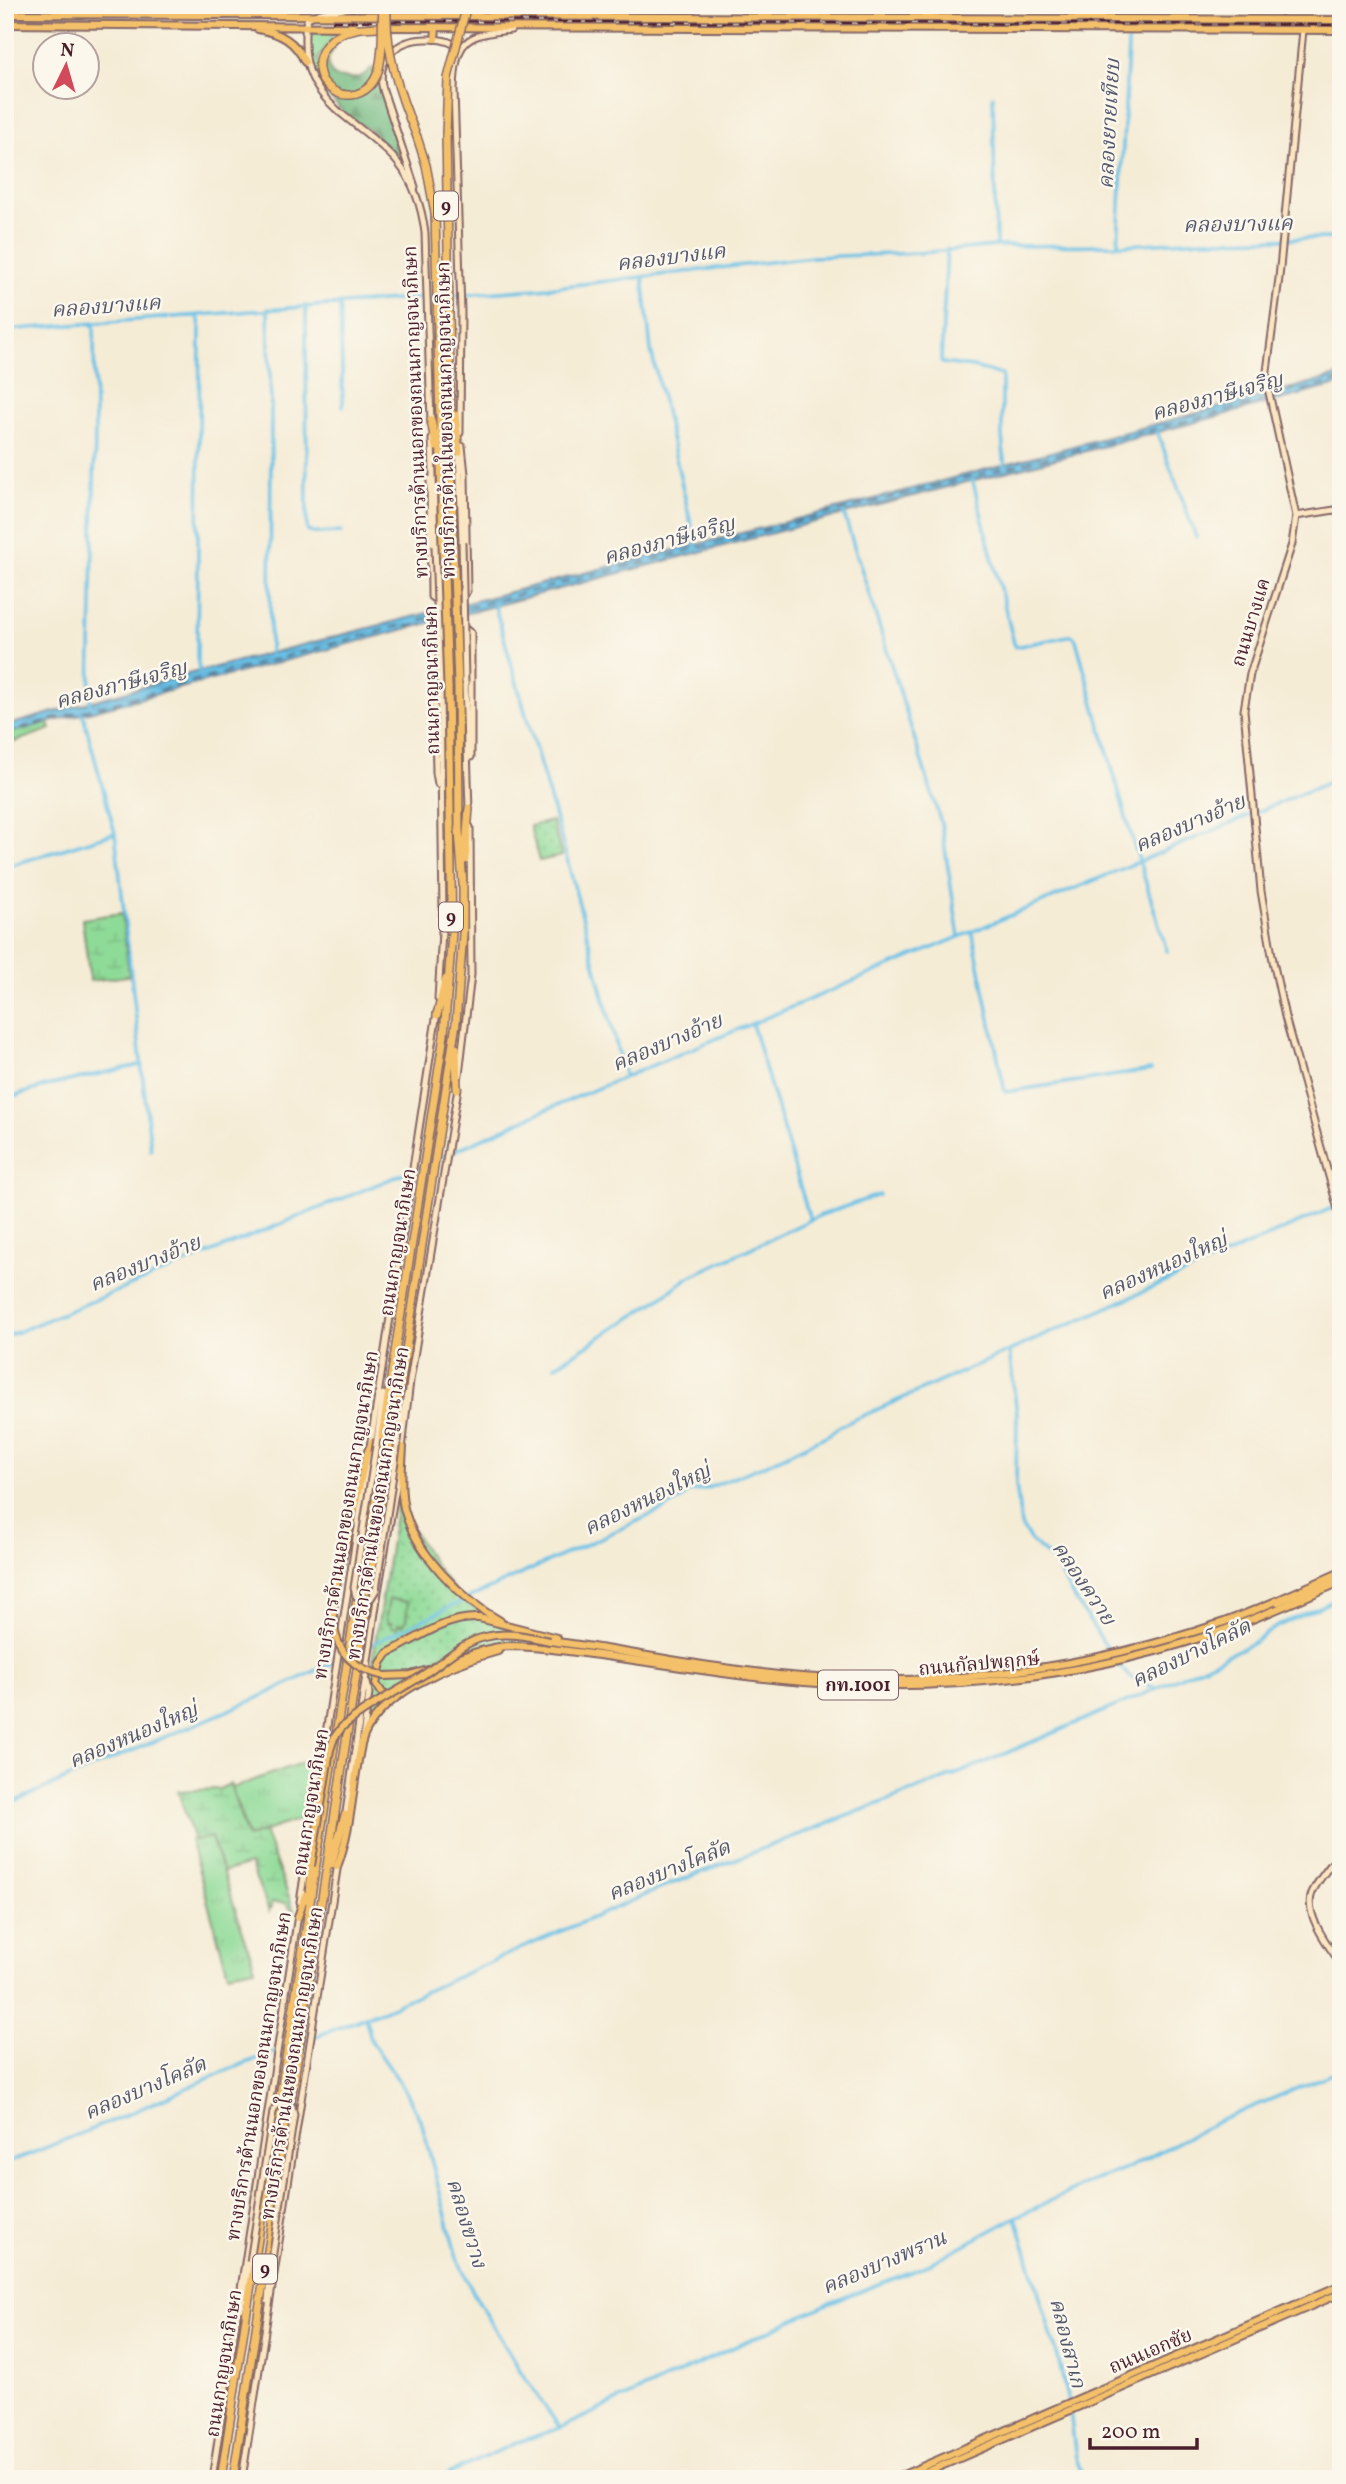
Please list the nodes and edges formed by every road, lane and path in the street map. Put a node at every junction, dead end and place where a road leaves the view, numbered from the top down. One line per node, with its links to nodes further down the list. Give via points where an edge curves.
1 (356, 5): 9 (main road)
2 (385, 5): 23 (highway, bridge, via 381,61 375,79 362,92 336,93 320,74 319,61 328,43 345,32); 40 (highway, ถนนกาญจนาภิเษก / 9, bridge, via 393,69 433,195)
3 (469, 5): 32 (highway, ถนนกาญจนาภิเษก / 9, bridge)
4 (534, 5): 10 (highway)
5 (583, 5): 12 (main road)
6 (588, 5): 13 (main road, via 602,14)
7 (5, 14): 8 (main road)
8 (289, 16): 9 (main road); 20 (main road)
9 (311, 16): 11 (main road); 21 (main road)
10 (502, 16): 11 (main road); 12 (main road)
11 (355, 17): 22 (main road, via 348,22)
12 (581, 17): 13 (main road); 25 (main road)
13 (625, 18): 14 (main road)
14 (989, 19): 15 (main road); 26 (main road)
15 (1002, 19): 16 (main road); 27 (main road)
16 (1291, 20): 17 (main road); 29 (main road)
17 (1341, 20)
18 (5, 24): 19 (main road)
19 (237, 26): 20 (main road); 33 (main road, via 286,38)
20 (294, 26): 21 (main road)
21 (305, 26): 22 (main road); 33 (main road, ทางบริการด้านนอกของถนนกาญจนาภิเษก)
22 (356, 27): 23 (main road)
23 (378, 27): 24 (main road)
24 (436, 28): 28 (main road); 31 (main road)
25 (571, 28): 26 (main road); 28 (main road)
26 (989, 28): 27 (main road)
27 (1002, 28): 29 (main road)
28 (521, 29): 32 (main road, via 475,36)
29 (1303, 30): 30 (main road); 42 (main road, ถนนบางแค, via 1266,387)
30 (1341, 30)
31 (435, 40): 32 (main road); 34 (main road, via 409,40 394,48 381,77)
32 (458, 46): 35 (highway, ถนนกาญจนาภิเษก / 9, bridge, via 448,78 446,135); 37 (main road, ทางบริการด้านในของถนนกาญจนาภิเษก, via 454,89)
33 (305, 62): 34 (main road, ทางบริการด้านนอกของถนนกาญจนาภิเษก, via 326,100 397,161)
34 (419, 204): 36 (main road, ทางบริการด้านนอกของถนนกาญจนาภิเษก, via 425,233)
35 (450, 376): 39 (highway); 44 (highway, ถนนกาญจนาภิเษก / 9, bridge, via 453,544)
36 (431, 420): 38 (main road, ทางบริการด้านนอกของถนนกาญจนาภิเษก); 40 (highway)
37 (460, 432): 38 (main road, via 467,591 464,596 439,602 432,600 431,591); 39 (main road, ทางบริการด้านในของถนนกาญจนาภิเษก)
38 (432, 449): 43 (main road, ทางบริการด้านนอกของถนนกาญจนาภิเษก)
39 (459, 452): 44 (main road, ทางบริการด้านในของถนนกาญจนาภิเษก, bridge)
40 (440, 469): 43 (highway, ถนนกาญจนาภิเษก / 9)
41 (1341, 509): 42 (main road)
42 (1296, 516): 54 (main road, ถนนบางแค, via 1290,551 1244,700 1261,891 1280,995)
43 (439, 546): 45 (highway, ถนนกาญจนาภิเษก / 9, bridge)
44 (462, 683): 46 (main road, ทางบริการด้านในของถนนกาญจนาภิเษก); 49 (highway, ถนนกาญจนาภิเษก / 9, via 459,831)
45 (444, 687): 47 (main road, ทางบริการด้านนอกของถนนกาญจนาภิเษก); 50 (highway, ถนนกาญจนาภิเษก / 9)
46 (469, 780): 47 (main road, via 471,633 464,628 433,638); 48 (main road, ทางบริการด้านในของถนนกาญจนาภิเษก)
47 (440, 794): 51 (main road, ทางบริการด้านนอกของถนนกาญจนาภิเษก, via 443,914)
48 (469, 808): 49 (highway); 53 (main road, ทางบริการด้านในของถนนกาญจนาภิเษก, via 472,959)
49 (463, 886): 52 (highway, ถนนกาญจนาภิเษก / 9)
50 (451, 956): 51 (highway); 74 (highway, ถนนกาญจนาภิเษก / 9, via 444,1035)
51 (437, 1015): 56 (main road, ทางบริการด้านนอกของถนนกาญจนาภิเษก)
52 (456, 1023): 53 (highway); 72 (highway, ถนนกาญจนาภิเษก / 9)
53 (457, 1089): 55 (main road, ทางบริการด้านในของถนนกาญจนาภิเษก)
54 (1341, 1220)
55 (411, 1381): 56 (main road, bridge, via 402,1412 376,1590 364,1600 356,1596 354,1588); 57 (main road, ทางบริการด้านในของถนนกาญจนาภิเษก)
56 (374, 1441): 62 (main road, bridge, via 366,1456 332,1613 344,1653 364,1670 397,1676 484,1650); 73 (main road, ทางบริการด้านนอกของถนนกาญจนาภิเษก)
57 (403, 1447): 61 (main road, via 401,1496 408,1520 425,1549 462,1594); 65 (main road, ทางบริการด้านในของถนนกาญจนาภิเษก)
58 (1341, 1574): 60 (main road, ถนนกัลปพฤกษ์ / กท.1001)
59 (1341, 1584): 60 (main road, ถนนกัลปพฤกษ์ / กท.1001, via 1304,1602)
60 (1273, 1607): 64 (main road, ถนนกัลปพฤกษ์ / กท.1001, via 1202,1637)
61 (514, 1628): 63 (main road); 66 (main road, via 470,1617 445,1624 388,1653 376,1684 383,1694)
62 (513, 1647): 64 (main road, ถนนกัลปพฤกษ์ / กท.1001, via 843,1684 985,1681 1043,1674); 66 (main road, via 440,1670)
63 (593, 1647): 64 (main road, ถนนกัลปพฤกษ์ / กท.1001, via 765,1673 859,1679 996,1673); 71 (main road, bridge, via 503,1634 478,1639 342,1727 330,1750)
64 (1115, 1657)
65 (365, 1679): 67 (main road, via 369,1693); 68 (main road, ทางบริการด้านในของถนนกาญจนาภิเษก)
66 (404, 1694): 67 (main road, via 373,1721)
67 (361, 1745): 70 (main road, via 348,1833)
68 (345, 1815): 70 (main road, ทางบริการด้านในของถนนกาญจนาภิเษก); 72 (highway)
69 (1341, 1852): 75 (main road, via 1312,1893 1310,1904)
70 (337, 1867): 78 (main road, ทางบริการด้านในของถนนกาญจนาภิเษก)
71 (308, 1886): 73 (main road); 74 (main road)
72 (322, 1893): 84 (highway, ถนนกาญจนาภิเษก / 9)
73 (298, 1917): 79 (main road, ทางบริการด้านนอกของถนนกาญจนาภิเษก)
74 (308, 1919): 83 (highway, ถนนกาญจนาภิเษก / 9)
75 (1341, 1964)
76 (1341, 2285): 80 (main road, ถนนเอกชัย)
77 (1341, 2293): 80 (main road, ถนนเอกชัย)
78 (267, 2315): 79 (main road, bridge, via 295,2115 286,2103 278,2104 273,2112 244,2299); 85 (main road, ทางบริการด้านในของถนนกาญจนาภิเษก)
79 (237, 2318): 82 (main road, ทางบริการด้านนอกของถนนกาญจนาภิเษก)
80 (1206, 2347): 81 (main road, ถนนเอกชัย)
81 (1074, 2404): 86 (main road, ถนนเอกชัย, via 1063,2404); 87 (main road, ถนนเอกชัย, via 1064,2413)
82 (212, 2479)
83 (221, 2479)
84 (233, 2479)
85 (242, 2479)
86 (894, 2479)
87 (911, 2479)

